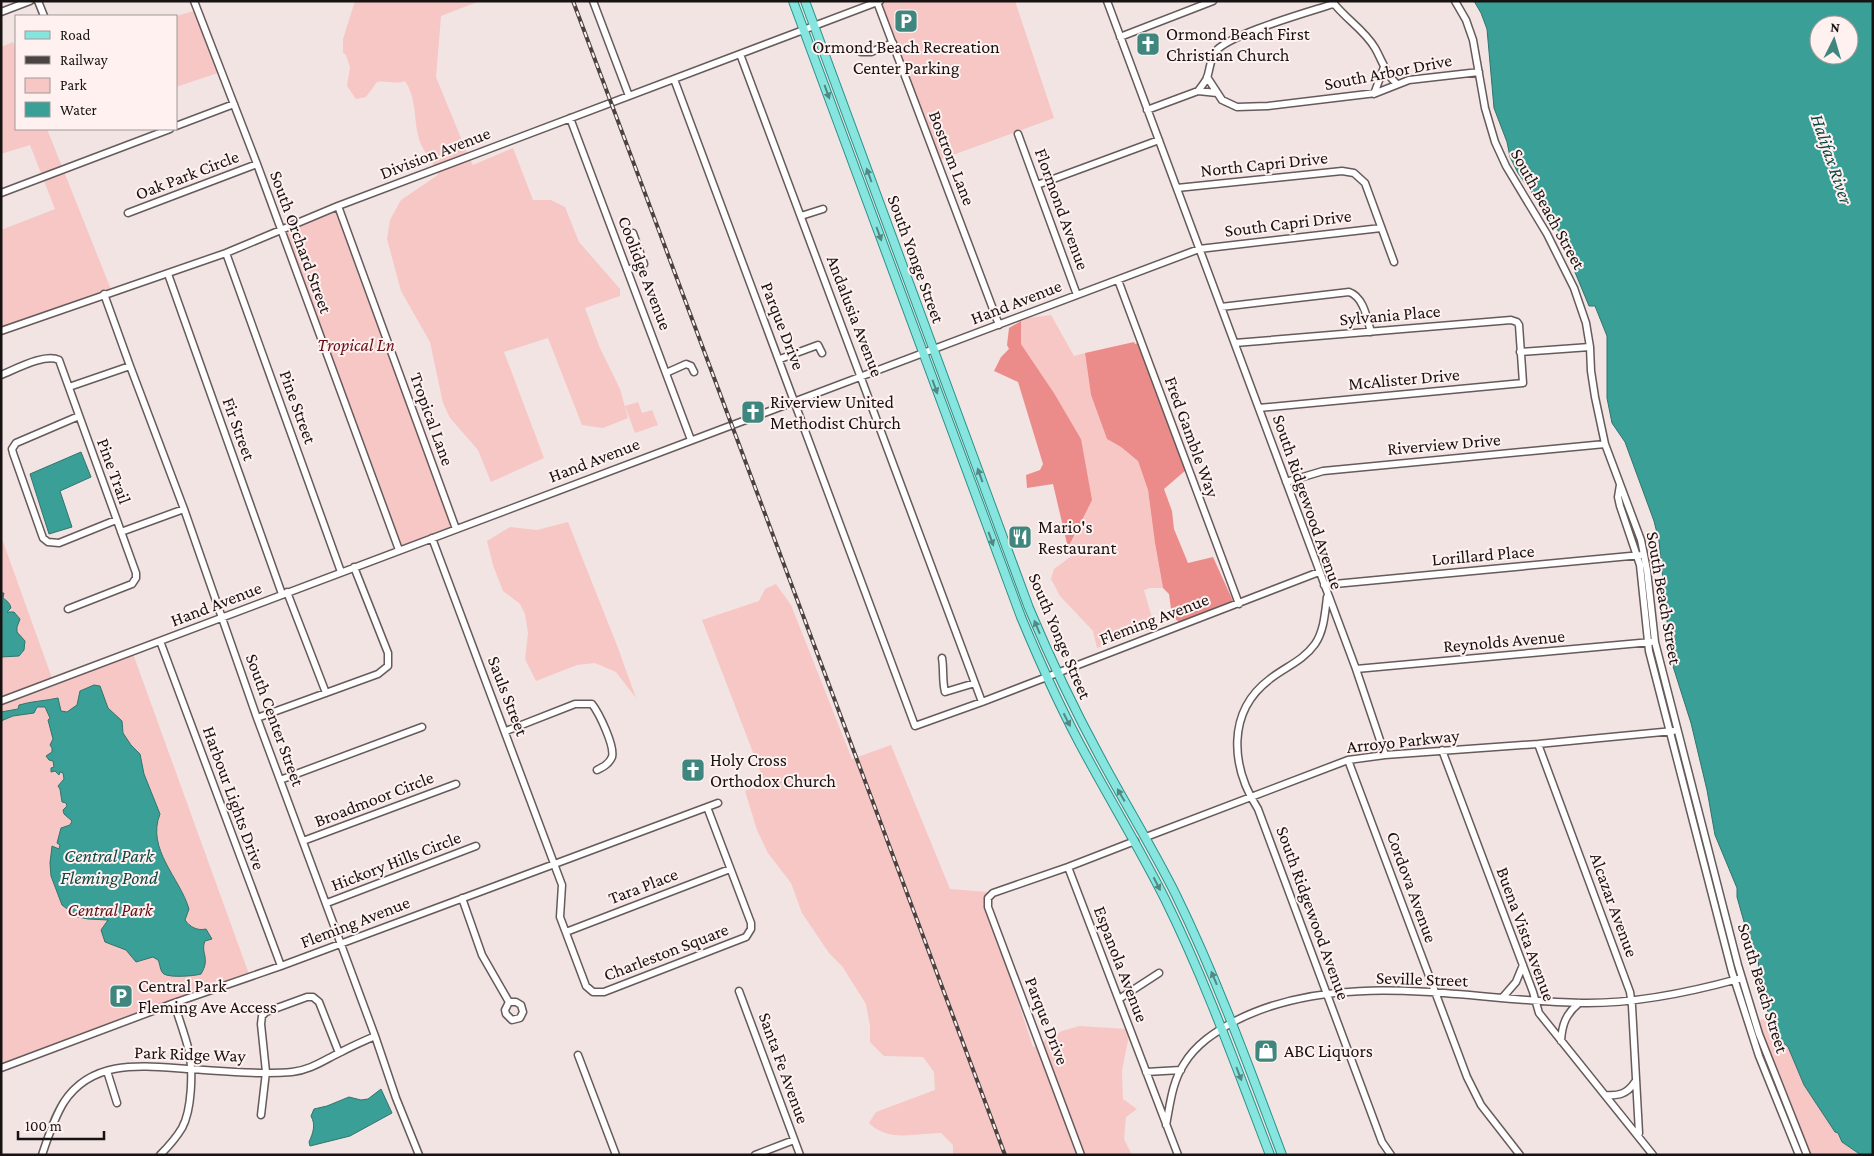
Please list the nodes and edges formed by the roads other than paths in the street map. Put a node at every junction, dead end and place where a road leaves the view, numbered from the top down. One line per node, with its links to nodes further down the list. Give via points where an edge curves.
1 (30, 1): 12 (street)
2 (38, 1): 13 (street)
3 (194, 1): 29 (street, South Orchard Street)
4 (593, 1): 28 (street)
5 (793, 1): 15 (main road, South Yonge Street)
6 (805, 1): 14 (main road, South Yonge Street)
7 (1107, 1): 16 (street, South Ridgewood Avenue)
8 (1213, 1): 16 (street)
9 (1456, 1): 21 (street, South Beach Street, via 1466,20)
10 (878, 2): 14 (street, Division Avenue); 17 (street, Bostrom Lane)
11 (1333, 2): 20 (street, via 1358,26); 22 (street, via 1226,42 1210,62)
12 (1, 12)
13 (44, 15)
14 (814, 26): 15 (street, Division Avenue); 41 (main road, South Yonge Street, one-way to 14)
15 (804, 30): 19 (street, Division Avenue); 38 (main road, South Yonge Street, one-way to 38)
16 (1120, 37): 30 (street, South Ridgewood Avenue)
17 (893, 43): 18 (street, via 871,52); 58 (street, Bostrom Lane)
18 (861, 52)
19 (740, 54): 23 (street, Division Avenue); 45 (street, Andalusia Avenue)
20 (1384, 67): 24 (street); 27 (street)
21 (1479, 72): 24 (street, South Arbor Drive); 62 (street, South Beach Street, via 1495,142 1574,288)
22 (1207, 77): 25 (street); 26 (street, South Arbor Drive)
23 (674, 79): 28 (street, Division Avenue); 67 (street, Parque Drive)
24 (1397, 84): 27 (street, South Arbor Drive)
25 (1198, 91): 26 (street, South Arbor Drive); 30 (street, South Arbor Drive)
26 (1217, 93): 27 (street, South Arbor Drive, via 1222,100 1237,107)
27 (1374, 94)
28 (629, 96): 31 (street, Division Avenue)
29 (234, 104): 32 (street); 36 (street, South Orchard Street)
30 (1147, 110): 35 (street, South Ridgewood Avenue)
31 (570, 118): 42 (street, Division Avenue); 52 (street, Coolidge Avenue)
32 (178, 125)
33 (167, 130): 40 (street)
34 (1018, 134): 37 (street, Flormond Avenue)
35 (1158, 140): 37 (street); 39 (street, South Ridgewood Avenue)
36 (257, 164): 44 (street, Oak Park Circle); 47 (street, South Orchard Street)
37 (1038, 185): 56 (street, Flormond Avenue)
38 (862, 188): 41 (main road, via 870,197); 66 (main road, South Yonge Street, one-way to 66)
39 (1176, 188): 46 (street, North Capri Drive, via 1342,171 1354,173 1365,183); 49 (street, South Ridgewood Avenue)
40 (1, 193)
41 (878, 198): 63 (main road, South Yonge Street)
42 (338, 206): 47 (street, Division Avenue); 84 (street, Tropical Lane)
43 (824, 209): 45 (street)
44 (128, 213)
45 (801, 216): 72 (street, Andalusia Avenue)
46 (1381, 228): 49 (street, South Capri Drive); 51 (street)
47 (281, 229): 50 (street, Division Avenue); 87 (street, South Orchard Street)
48 (632, 232): 52 (street, via 644,264)
49 (1198, 249): 54 (street, Hand Avenue); 57 (street, South Ridgewood Avenue)
50 (226, 253): 53 (street, Division Avenue); 90 (street, Pine Street)
51 (1394, 262)
52 (627, 270): 70 (street, Coolidge Avenue)
53 (168, 274): 55 (street, Division Avenue); 93 (street, Fir Street)
54 (1118, 280): 56 (street, Hand Avenue); 95 (street, Fred Gamble Way)
55 (104, 294): 59 (street, Division Avenue); 68 (street, South Center Street)
56 (1077, 295): 58 (street, Hand Avenue)
57 (1221, 307): 60 (street, via 1350,292 1360,301); 61 (street, South Ridgewood Avenue)
58 (999, 325): 63 (street, Hand Avenue)
59 (1, 331)
60 (1371, 332): 61 (street, Sylvania Place); 64 (street, Sylvania Place, via 1511,320 1519,325)
61 (1235, 343): 75 (street, South Ridgewood Avenue)
62 (1590, 347): 64 (street); 78 (street, South Beach Street, via 1592,380)
63 (933, 349): 66 (street, Hand Avenue); 82 (main road, South Yonge Street, one-way to 63)
64 (1520, 352): 75 (street, McAlister Drive, via 1523,383)
65 (822, 353): 67 (street, via 818,345)
66 (923, 353): 72 (street, Hand Avenue); 79 (main road, South Yonge Street, one-way to 79)
67 (780, 359): 74 (street, Parque Drive)
68 (130, 366): 73 (street); 81 (street, South Center Street)
69 (694, 372): 70 (street, via 686,364)
70 (666, 373): 77 (street, Coolidge Avenue)
71 (1, 375): 73 (street, Pine Trail, via 53,357 59,360)
72 (861, 375): 74 (street, Hand Avenue); 105 (street, Andalusia Avenue)
73 (69, 387): 76 (street, Pine Trail)
74 (795, 400): 77 (street, Hand Avenue); 110 (street, Parque Drive)
75 (1258, 408): 80 (street, South Ridgewood Avenue)
76 (79, 416): 83 (street, Pine Trail); 83 (street, via 16,443 12,449 43,538 59,543)
77 (691, 440): 84 (street, Hand Avenue)
78 (1605, 444): 80 (street, Riverview Drive, via 1323,471); 88 (street, South Beach Street, via 1641,540)
79 (968, 477): 82 (main road, via 986,511); 104 (main road, South Yonge Street, one-way to 104)
80 (1286, 482): 91 (street, South Ridgewood Avenue)
81 (184, 509): 85 (street); 97 (street, South Center Street)
82 (994, 513): 103 (main road, South Yonge Street, one-way to 82)
83 (116, 520): 85 (street, Pine Trail)
84 (456, 529): 86 (street, Hand Avenue)
85 (121, 532): 96 (street, Pine Trail, via 136,573 132,584)
86 (432, 538): 87 (street, Hand Avenue); 112 (street, Sauls Street)
87 (399, 550): 89 (street, Hand Avenue)
88 (1641, 555): 92 (street, Lorillard Place); 99 (street, South Beach Street); 100 (street)
89 (354, 567): 90 (street, Hand Avenue); 106 (street, via 388,653 388,666 378,674)
90 (341, 572): 93 (street, Hand Avenue)
91 (1319, 572): 92 (street, South Ridgewood Avenue); 95 (street, Fleming Avenue)
92 (1324, 585): 94 (street, South Ridgewood Avenue)
93 (285, 593): 97 (street, Hand Avenue); 106 (street, Fir Street)
94 (1328, 596): 102 (street); 121 (street, South Ridgewood Avenue, via 1325,619 1316,643 1307,654 1257,690 1241,717 1237,738 1238,760)
95 (1239, 604): 103 (street, Fleming Avenue)
96 (68, 609)
97 (223, 617): 98 (street, Hand Avenue); 109 (street, South Center Street)
98 (160, 641): 107 (street, Hand Avenue); 138 (street, Harbour Lights Drive)
99 (1655, 642): 100 (street, Reynolds Avenue); 113 (street, South Beach Street)
100 (1647, 643): 102 (street, Reynolds Avenue); 113 (street)
101 (942, 658): 105 (street, via 942,680 946,692)
102 (1356, 669): 116 (street)
103 (1057, 672): 104 (street, Fleming Avenue); 125 (main road, South Yonge Street, one-way to 103, via 1100,758)
104 (1046, 676): 108 (street, Fleming Avenue); 124 (main road, South Yonge Street, one-way to 124)
105 (975, 683): 108 (street, Andalusia Avenue)
106 (326, 693): 109 (street)
107 (1, 701)
108 (982, 702): 110 (street, Fleming Avenue)
109 (258, 718): 119 (street, South Center Street)
110 (915, 726)
111 (422, 727): 119 (street)
112 (506, 731): 118 (street, via 575,704 592,704 612,755 606,766); 130 (street, Sauls Street)
113 (1673, 731): 114 (street, Arroyo Parkway); 140 (street, South Beach Street)
114 (1538, 744): 115 (street, Arroyo Parkway); 147 (street, Alcazar Avenue)
115 (1442, 750): 116 (street, Arroyo Parkway); 137 (street, Buena Vista Avenue)
116 (1385, 754): 117 (street, Arroyo Parkway)
117 (1348, 760): 121 (street, Arroyo Parkway); 142 (street, Cordova Avenue)
118 (597, 770)
119 (280, 780): 127 (street, South Center Street)
120 (456, 784): 127 (street, Broadmoor Circle)
121 (1251, 798): 125 (street, Arroyo Parkway); 143 (street, South Ridgewood Avenue, via 1258,809)
122 (718, 803): 123 (street, Fleming Avenue)
123 (707, 807): 130 (street, Fleming Avenue); 132 (street, Charleston Square)
124 (1127, 828): 125 (main road); 126 (main road, South Yonge Street)
125 (1146, 837): 129 (main road, South Yonge Street)
126 (1135, 840): 129 (main road); 131 (street); 152 (main road, South Yonge Street, one-way to 152, via 1181,932)
127 (303, 842): 134 (street, South Center Street)
128 (476, 846): 134 (street, Hickory Hills Circle)
129 (1154, 851): 151 (main road, South Yonge Street, one-way to 129, via 1196,936)
130 (555, 864): 133 (street, Fleming Avenue); 135 (street, Charleston Square, via 562,885 559,911)
131 (1068, 867): 145 (street, Espanola Avenue); 176 (street, Parque Drive, via 993,893 988,898 988,907)
132 (730, 870): 135 (street, Tara Place); 135 (street, Charleston Square, via 751,922 749,934 604,992 593,992 586,986)
133 (462, 898): 136 (street, Fleming Avenue); 148 (street, via 482,955)
134 (327, 903): 136 (street, South Center Street)
135 (566, 932)
136 (341, 944): 138 (street, Fleming Avenue); 153 (street, South Center Street)
137 (1523, 965): 144 (street, via 1516,982); 146 (street, Buena Vista Avenue)
138 (281, 966): 149 (street, Fleming Avenue)
139 (1159, 973): 145 (street)
140 (1738, 979): 147 (street, Seville Street); 183 (street, via 1759,1056); 184 (street, South Beach Street)
141 (739, 991): 169 (street, Santa Fe Avenue)
142 (1435, 992): 143 (street, Seville Street); 144 (street, Seville Street); 181 (street, Cordova Avenue, via 1481,1105)
143 (1327, 994): 151 (street, Seville Street, via 1287,1001); 180 (street, South Ridgewood Avenue, via 1382,1142)
144 (1502, 997): 146 (street, Seville Street)
145 (1118, 999): 162 (street, Espanola Avenue)
146 (1535, 1000): 150 (street, Seville Street); 154 (street, Buena Vista Avenue, via 1539,1013)
147 (1631, 1000): 150 (street, Seville Street); 163 (street, Alcazar Avenue)
148 (509, 1002)
149 (174, 1003): 157 (street, Fleming Avenue); 158 (street)
150 (1579, 1003): 154 (street, via 1567,1014)
151 (1232, 1023): 152 (street, Seville Street); 179 (main road, South Yonge Street)
152 (1222, 1028): 159 (street, Seville Street, via 1201,1043); 178 (main road, South Yonge Street, one-way to 178)
153 (375, 1036): 155 (street, Park Ridge Way); 172 (street, South Center Street)
154 (1561, 1041): 164 (street, Buena Vista Avenue)
155 (339, 1053): 161 (street, Park Ridge Way, via 303,1070); 161 (street, via 319,1002 307,997 262,1016)
156 (578, 1055): 173 (street)
157 (1, 1068)
158 (192, 1069): 160 (street, Park Ridge Way, via 135,1066); 161 (street, Park Ridge Way); 171 (street, via 183,1126)
159 (1181, 1070): 162 (street); 167 (street, Seville Street, via 1175,1082)
160 (107, 1071): 165 (street); 170 (street, Park Ridge Way, via 80,1084 64,1102)
161 (266, 1072): 166 (street)
162 (1146, 1072): 167 (street, Espanola Avenue)
163 (1635, 1082): 164 (street, via 1621,1095); 168 (street, Alcazar Avenue)
164 (1605, 1095): 168 (street, Buena Vista Avenue)
165 (117, 1103)
166 (261, 1115)
167 (1166, 1125): 177 (street, Espanola Avenue)
168 (1639, 1135): 182 (street, Buena Vista Avenue)
169 (794, 1140): 174 (street); 175 (street, Santa Fe Avenue)
170 (42, 1155)
171 (160, 1155)
172 (419, 1155)
173 (616, 1155)
174 (755, 1155)
175 (800, 1155)
176 (1081, 1155)
177 (1178, 1155)
178 (1270, 1155)
179 (1282, 1155)
180 (1391, 1155)
181 (1520, 1155)
182 (1653, 1155)
183 (1799, 1155)
184 (1807, 1155)

